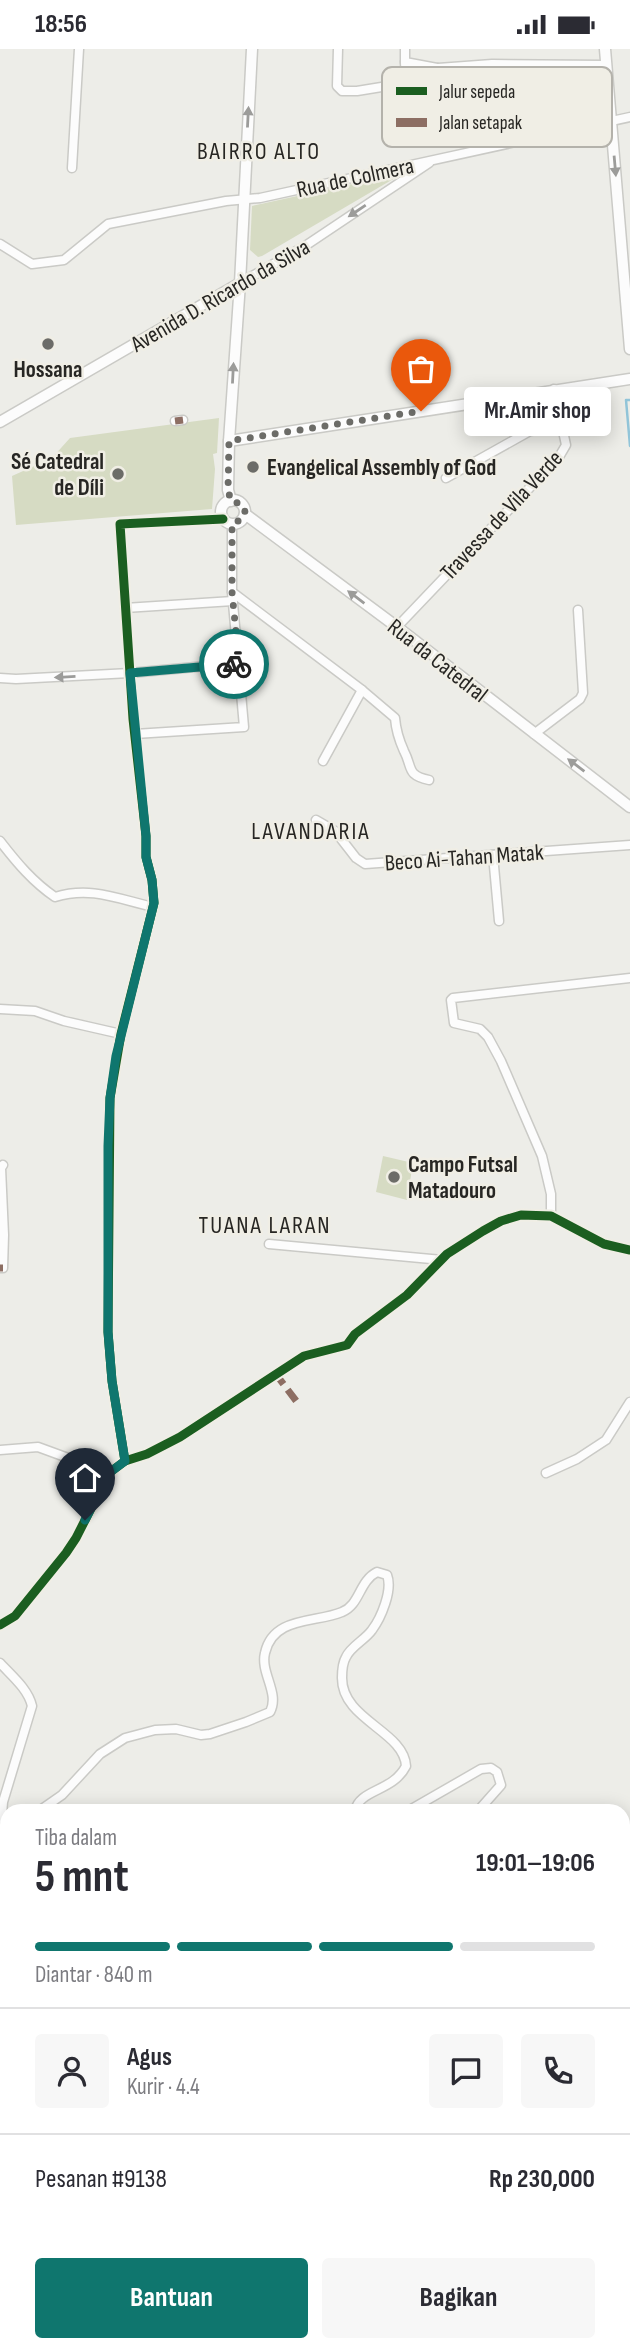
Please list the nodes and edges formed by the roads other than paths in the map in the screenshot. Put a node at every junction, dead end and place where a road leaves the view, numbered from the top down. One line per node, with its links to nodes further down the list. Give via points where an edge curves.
1 (79, 49): 17 (street)
2 (252, 49): 18 (main road, one-way to 2)
3 (338, 49): 11 (street, via 337,86 342,91)
4 (405, 49): 6 (street)
5 (605, 49): 7 (main road)
6 (405, 62): 8 (street); 9 (street)
7 (605, 65): 10 (street)
8 (405, 67)
9 (428, 67)
10 (452, 67)
11 (382, 87)
12 (630, 117): 13 (street, Rua de Colmera)
13 (612, 121)
14 (612, 129): 19 (main road, one-way to 19)
15 (493, 147): 16 (street, Rua de Colmera)
16 (434, 160): 18 (street, Rua de Colmera); 21 (street, Avenida D. Ricardo da Silva, one-way to 21, via 305,246)
17 (72, 168)
18 (243, 200): 20 (street, Rua de Colmera, via 108,224 64,260 32,264); 21 (main road)
19 (625, 230): 22 (main road)
20 (0, 244)
21 (240, 283): 25 (main road, Avenida D. Ricardo da Silva); 27 (main road, one-way to 21)
22 (630, 349)
23 (630, 379): 24 (main road)
24 (554, 390): 26 (street, Travessa de Vila Verde); 27 (main road)
25 (0, 422)
26 (561, 425): 28 (street, via 530,431); 35 (street, Travessa de Vila Verde, via 566,445 559,457)
27 (229, 441): 29 (main road)
28 (446, 478)
29 (231, 501): 30 (main road, via 241,504); 31 (main road, via 222,507)
30 (245, 514): 31 (main road); 35 (main road, Rua da Catedral, one-way to 30)
31 (228, 521): 32 (street); 33 (street, via 120,524)
32 (233, 596): 33 (street); 36 (street); 39 (street)
33 (125, 608): 37 (street)
34 (578, 610): 41 (street, via 583,693)
35 (397, 627): 41 (main road, Rua da Catedral)
36 (239, 663): 37 (street); 40 (street, via 244,727)
37 (130, 673): 38 (street, one-way to 38); 40 (street)
38 (0, 678)
39 (362, 690): 42 (street); 43 (street, via 395,718 399,745 413,773)
40 (135, 734): 49 (street)
41 (534, 734): 44 (main road, Rua da Catedral, one-way to 41)
42 (323, 761)
43 (429, 780)
44 (630, 807)
45 (316, 820): 48 (street, Beco Ai-Tahan Matak, via 335,831 365,864)
46 (0, 841): 49 (street, via 21,868 55,897 87,892)
47 (630, 845): 48 (street, Beco Ai-Tahan Matak)
48 (494, 855): 50 (street)
49 (153, 907): 53 (street)
50 (499, 921)
51 (630, 978): 55 (street, via 450,1001 454,1023 480,1029 501,1061 541,1156 551,1194)
52 (0, 1009): 53 (street, via 35,1011)
53 (121, 1034): 62 (street, via 110,1098 108,1332)
54 (3, 1165): 59 (street)
55 (551, 1216): 57 (street, via 604,1244); 58 (street, via 522,1215 501,1221)
56 (269, 1244): 58 (street)
57 (630, 1250)
58 (442, 1260): 62 (street, via 346,1345 304,1356 180,1437)
59 (0, 1268)
60 (630, 1402): 64 (street, via 607,1440)
61 (0, 1450): 63 (street, via 38,1447)
62 (125, 1461): 63 (street)
63 (109, 1473): 65 (street, via 66,1553 15,1616)
64 (546, 1473)
65 (0, 1625)
66 (0, 1663): 67 (street, via 30,1697 32,1706)
67 (3, 1804)
68 (49, 1804): 69 (street, via 100,1754 125,1738 155,1730 210,1734 270,1711 273,1696 264,1656 268,1645 281,1630 303,1619 346,1611 370,1575 377,1572 389,1578 387,1594 372,1631 346,1657 344,1691 367,1720 400,1748 405,1766 391,1784)
69 (356, 1804)
70 (420, 1804): 71 (street, via 464,1777 491,1769 501,1785)
71 (484, 1804)

